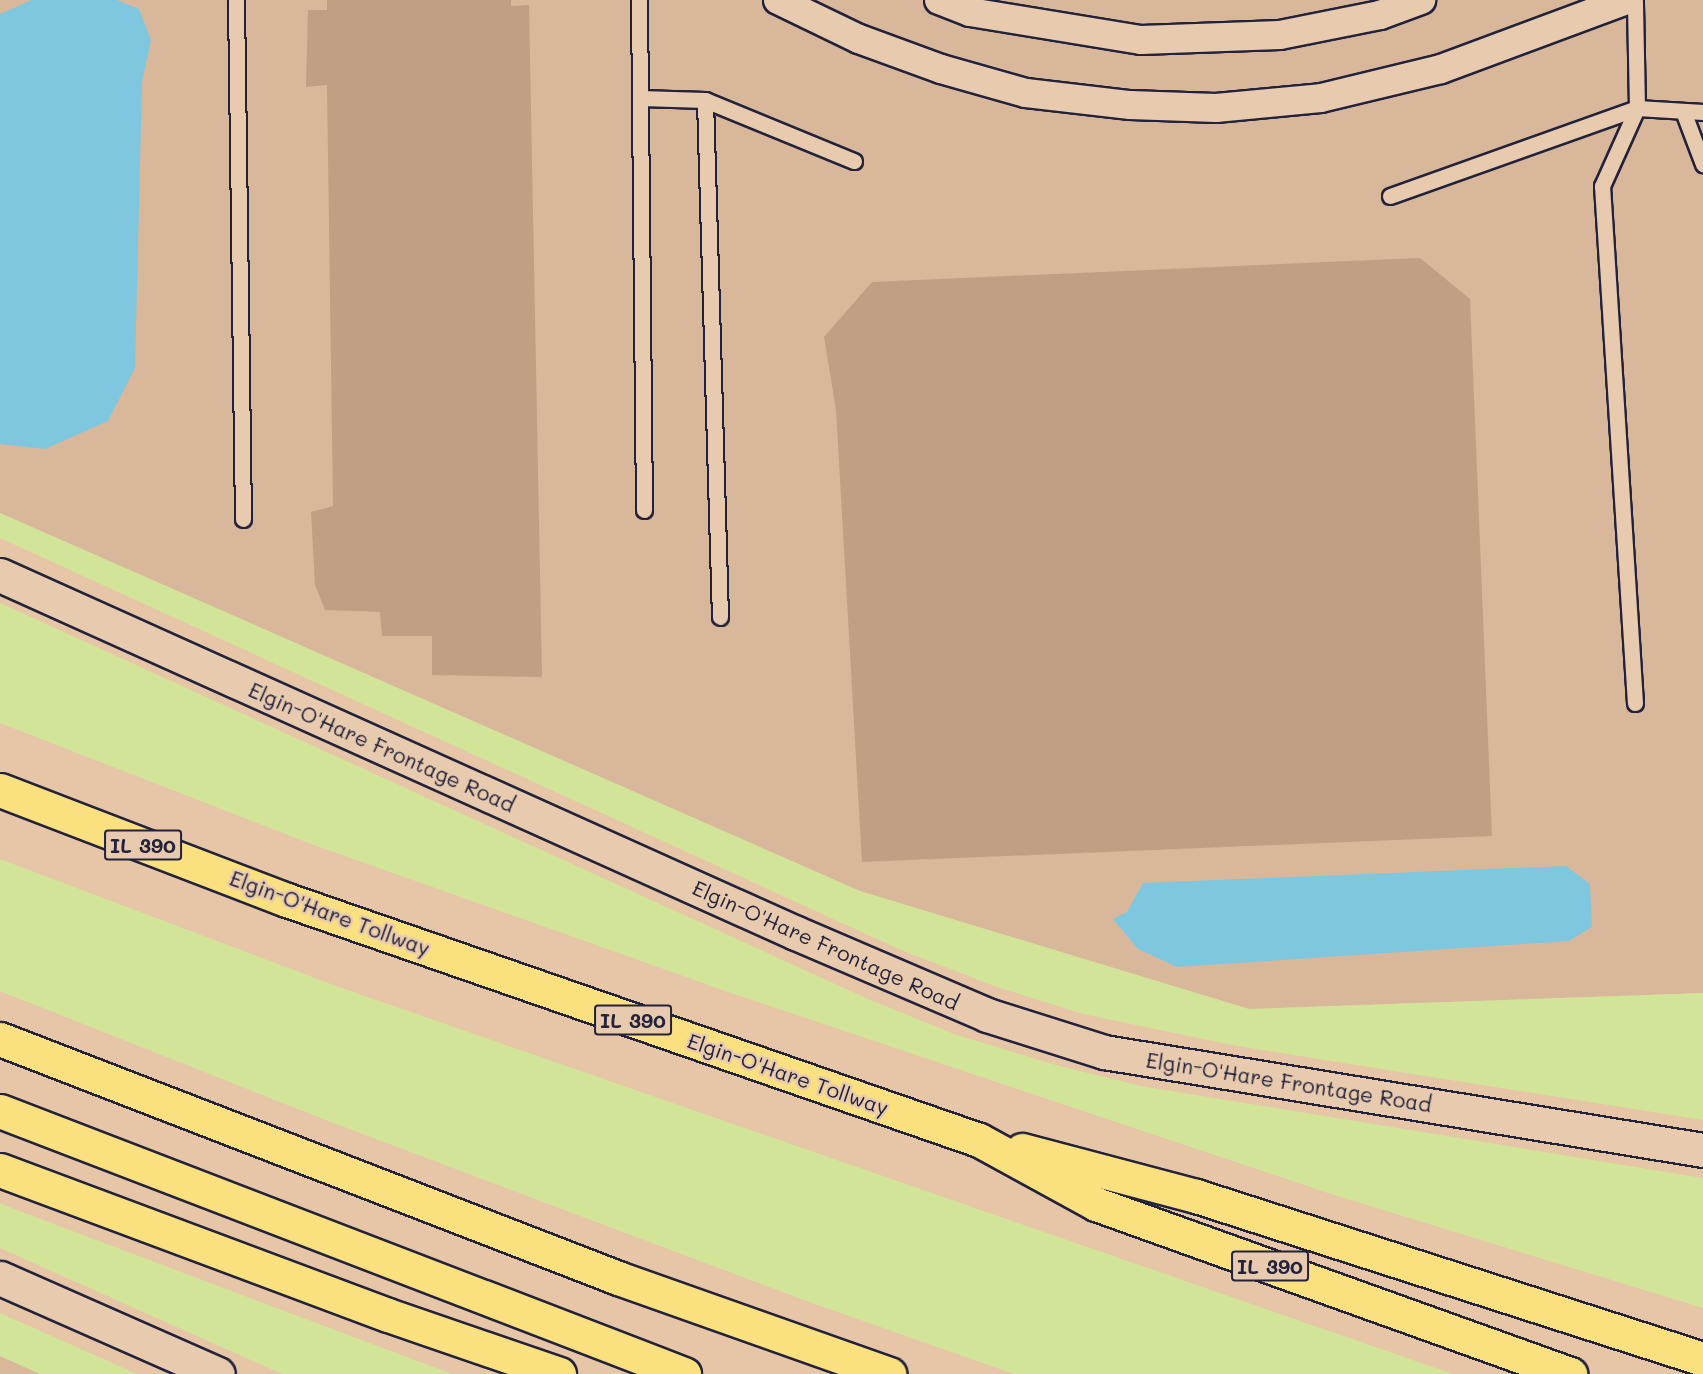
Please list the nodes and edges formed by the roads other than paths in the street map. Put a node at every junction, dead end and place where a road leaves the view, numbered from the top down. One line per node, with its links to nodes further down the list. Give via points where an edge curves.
1 (236, 0): 17 (lane)
2 (639, 0): 8 (lane)
3 (778, 0): 6 (street, via 859,39 942,69 1026,93 1130,105 1216,108 1321,98 1441,69)
4 (939, 0): 5 (street, via 970,12 1141,40 1280,35 1380,15)
5 (1421, 0)
6 (1627, 0)
7 (1635, 0): 10 (lane)
8 (640, 98): 9 (lane); 16 (lane)
9 (705, 100): 13 (lane); 19 (lane)
10 (1637, 108): 11 (lane); 15 (lane); 20 (lane, via 1602,186)
11 (1683, 111): 12 (lane); 14 (lane)
12 (1703, 112)
13 (854, 161)
14 (1703, 164)
15 (1390, 196)
16 (644, 510)
17 (243, 519)
18 (0, 575): 25 (main road, Elgin-O'Hare Frontage Road, via 785,929 987,1015 1126,1056)
19 (720, 617)
20 (1635, 703)
21 (0, 790): 24 (highway, Elgin-O'Hare Tollway / IL 390, via 287,900)
22 (0, 1039): 32 (highway, via 618,1278)
23 (0, 1111): 31 (highway)
24 (979, 1140): 28 (highway, via 1108,1170 1196,1196); 33 (highway, Elgin-O'Hare Tollway / IL 390, via 1096,1204)
25 (1703, 1150)
26 (0, 1170): 30 (highway, via 376,1311)
27 (0, 1278): 29 (main road)
28 (1703, 1359)
29 (218, 1374)
30 (559, 1374)
31 (684, 1374)
32 (889, 1374)
33 (1570, 1374)

